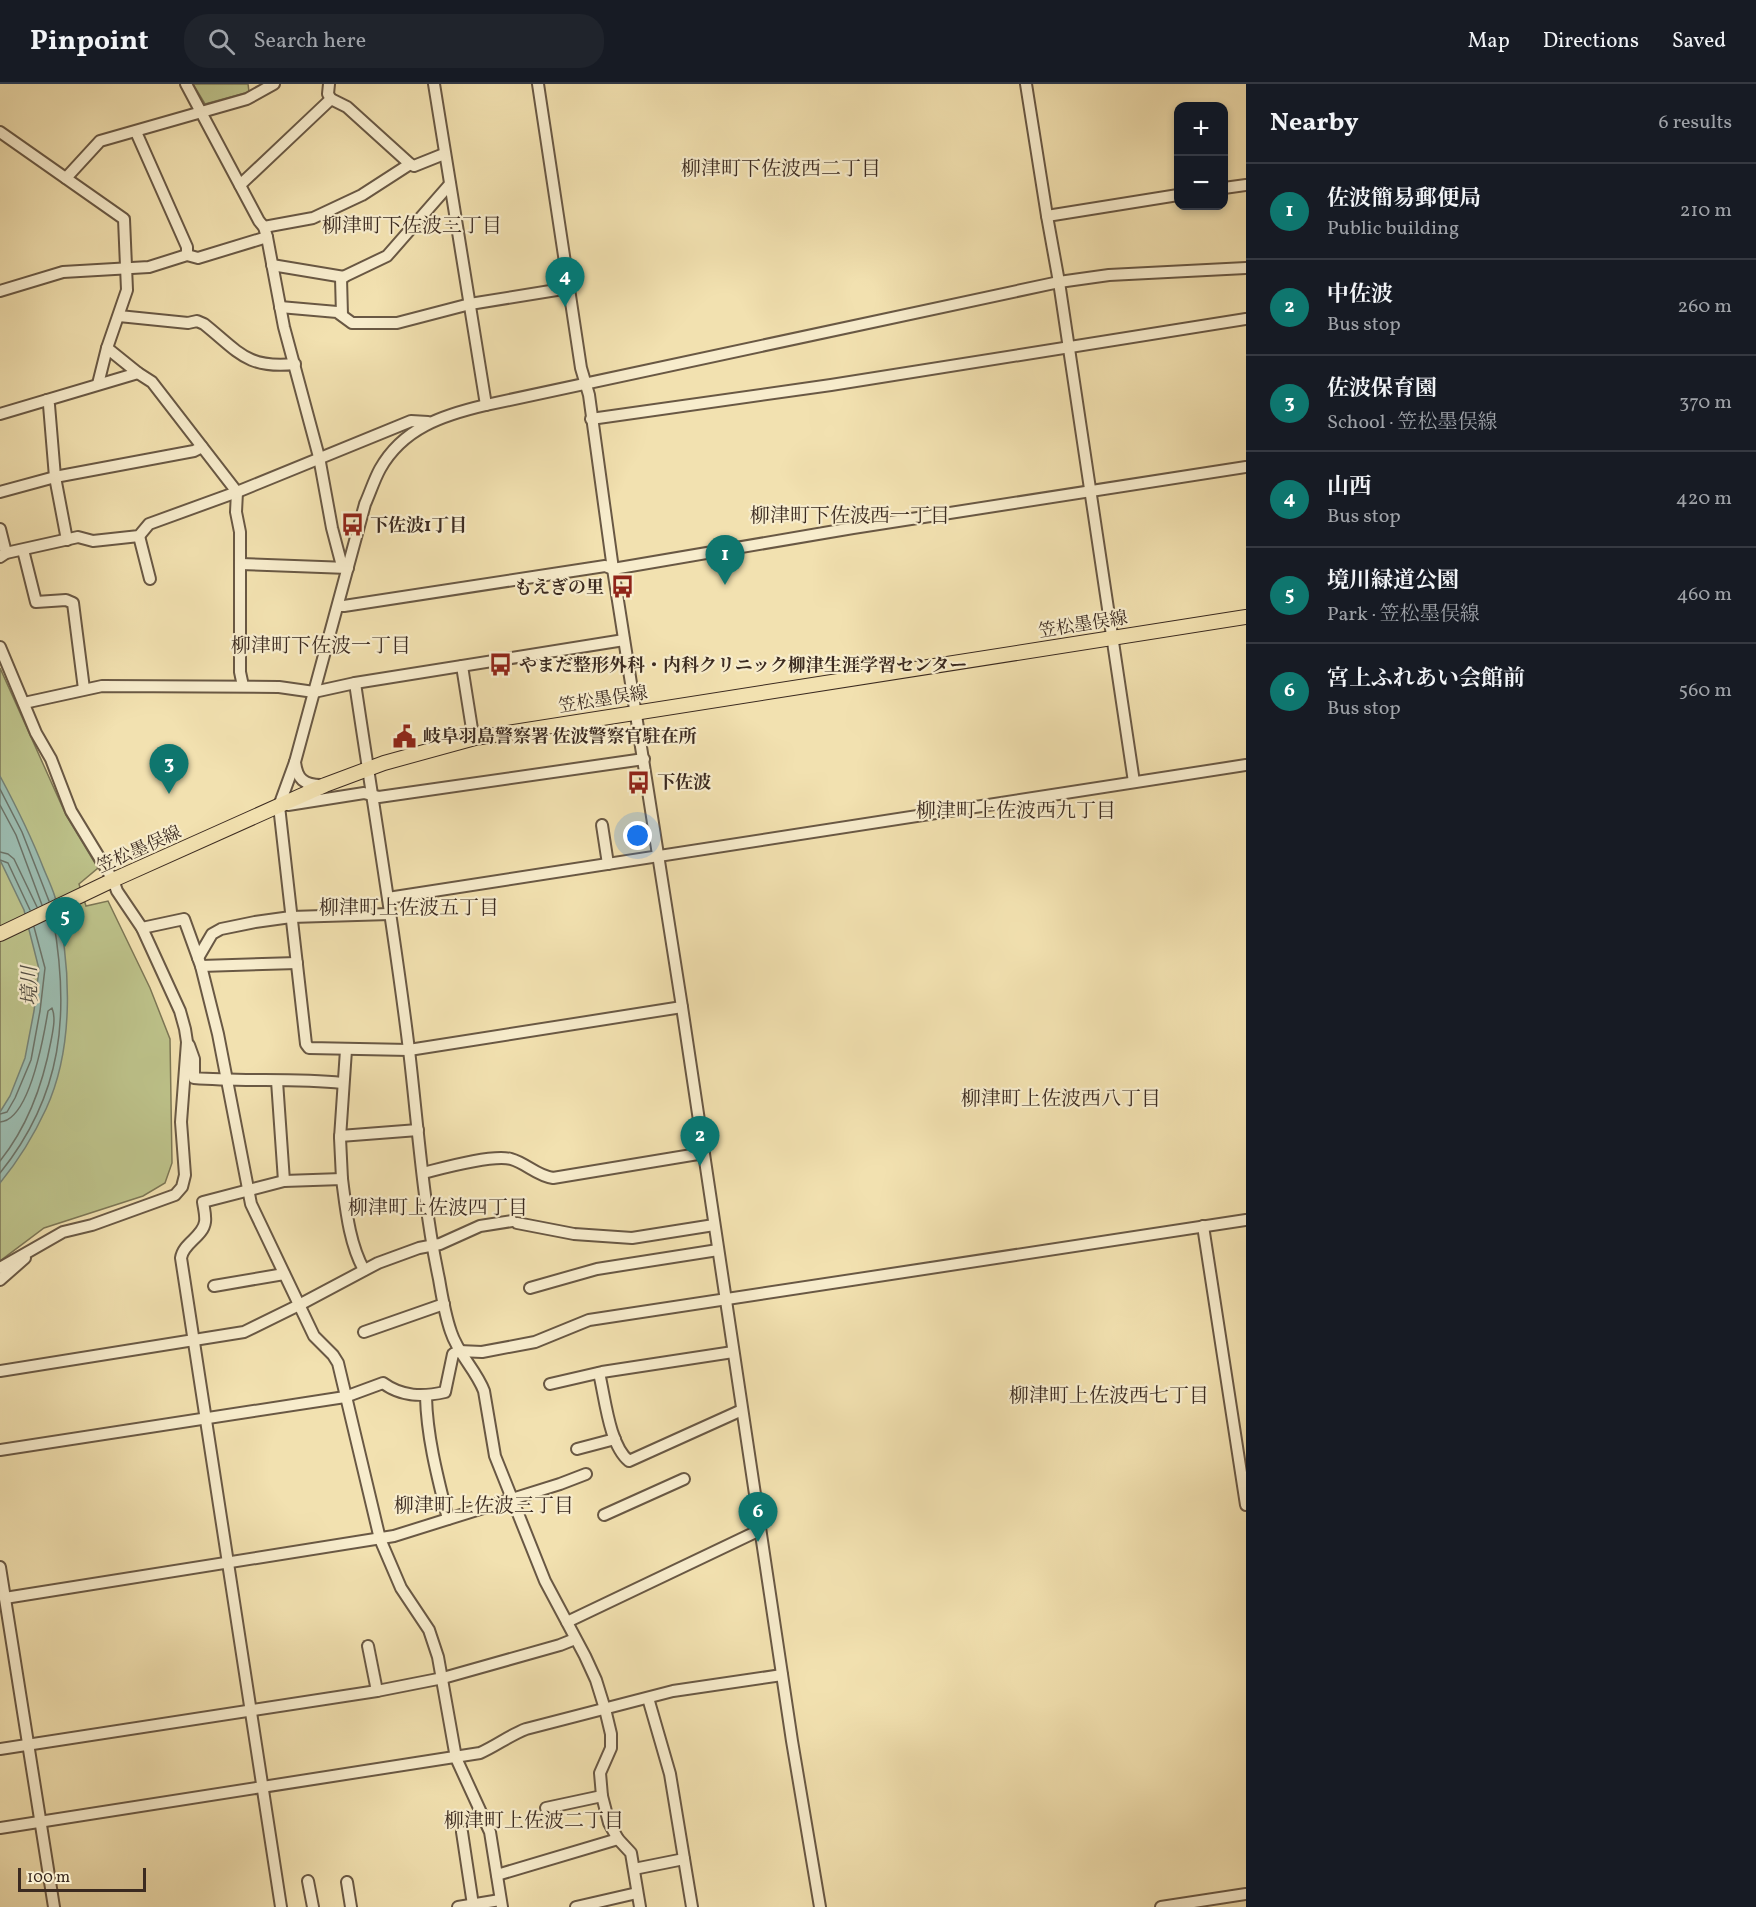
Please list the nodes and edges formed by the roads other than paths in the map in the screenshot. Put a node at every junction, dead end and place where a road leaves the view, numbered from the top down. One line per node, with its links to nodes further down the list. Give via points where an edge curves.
1 (186, 84): 8 (street)
2 (273, 84): 8 (street, via 247,99)
3 (329, 84): 7 (street)
4 (434, 84): 11 (street)
5 (538, 84): 27 (street)
6 (1026, 84): 19 (street)
7 (331, 99): 12 (street, via 346,107); 15 (street)
8 (201, 111): 9 (street); 15 (street)
9 (136, 132): 13 (street, via 100,141); 21 (street)
10 (1, 136): 13 (street)
11 (444, 154): 12 (street, via 414,166); 14 (street)
12 (410, 164): 20 (street, via 362,195 313,218)
13 (66, 178): 24 (street, via 124,219)
14 (450, 184): 25 (street, via 387,256); 29 (street)
15 (240, 185): 20 (street)
16 (1246, 185): 17 (street)
17 (1228, 187)
18 (1174, 196): 19 (street)
19 (1047, 216): 26 (street)
20 (266, 232): 21 (street, via 198,258); 22 (street)
21 (188, 255): 24 (street)
22 (272, 265): 25 (street); 30 (street)
23 (1246, 268): 26 (street, via 1119,274)
24 (127, 269): 28 (street, via 63,272); 32 (street, via 127,290)
25 (344, 277): 31 (street)
26 (1059, 282): 34 (street); 38 (street)
27 (569, 288): 29 (street); 38 (street)
28 (0, 291)
29 (470, 304): 31 (street, via 397,323 352,323); 41 (street)
30 (280, 307): 31 (street); 36 (street)
31 (342, 315)
32 (119, 316): 35 (street); 36 (street, via 197,321 250,362)
33 (1246, 319): 34 (street)
34 (1069, 347): 43 (street); 49 (street)
35 (107, 348): 37 (street); 39 (street)
36 (295, 364): 46 (street)
37 (138, 373): 39 (street); 45 (street, via 152,382)
38 (585, 383): 41 (street); 43 (street)
39 (98, 384): 40 (street)
40 (47, 400): 42 (street); 48 (street)
41 (486, 405): 44 (street)
42 (0, 414)
43 (591, 419): 59 (street)
44 (428, 422): 46 (street, via 411,421); 58 (street, via 404,439 381,468)
45 (202, 447): 48 (street); 51 (street)
46 (319, 457): 51 (street); 58 (street, via 332,528)
47 (1246, 467): 49 (street)
48 (55, 477): 50 (street); 54 (street)
49 (1089, 491): 59 (street); 63 (street)
50 (0, 492)
51 (237, 492): 53 (street, via 148,524); 57 (street)
52 (0, 529): 56 (street)
53 (139, 536): 54 (street); 60 (street)
54 (67, 540): 55 (street)
55 (23, 550): 56 (street); 69 (street, via 36,602 73,603)
56 (3, 555)
57 (240, 564): 58 (street); 68 (street)
58 (345, 567): 61 (street)
59 (613, 569): 61 (street, via 605,566); 64 (street)
60 (150, 579)
61 (338, 606): 70 (street)
62 (1246, 617): 63 (main road, 笠松墨俣線)
63 (1112, 638): 72 (main road, 笠松墨俣線); 78 (street)
64 (624, 640): 66 (street); 72 (street)
65 (0, 647): 71 (street)
66 (462, 666): 67 (street); 73 (street)
67 (355, 683): 70 (street); 77 (street)
68 (243, 687): 69 (street, via 139,685); 70 (street)
69 (84, 689): 71 (street)
70 (314, 692): 75 (street)
71 (24, 703): 85 (street, via 71,811)
72 (635, 712): 73 (main road, 笠松墨俣線); 74 (street)
73 (475, 738): 77 (main road, 笠松墨俣線)
74 (644, 759): 80 (street); 83 (street)
75 (295, 762): 79 (street, via 302,780 310,785); 81 (street)
76 (1246, 765): 78 (street)
77 (368, 768): 79 (main road, 笠松墨俣線); 80 (street)
78 (1134, 782): 83 (street)
79 (325, 785): 81 (main road, 笠松墨俣線)
80 (372, 796): 81 (street, via 364,793); 86 (street)
81 (279, 806): 85 (main road, 笠松墨俣線); 88 (street)
82 (602, 825): 84 (street)
83 (658, 856): 84 (street); 93 (street)
84 (608, 864): 86 (street)
85 (113, 880): 89 (street); 90 (main road, 笠松墨俣線)
86 (388, 898): 87 (street)
87 (390, 914): 88 (street); 96 (street)
88 (291, 917): 91 (street, via 221,929 212,934); 92 (street)
89 (142, 928): 91 (street, via 183,919); 94 (street, via 180,1011)
90 (0, 934)
91 (200, 962): 92 (street); 97 (street)
92 (297, 963): 95 (street, via 306,1044 309,1048)
93 (682, 1007): 96 (street); 102 (street)
94 (187, 1042): 97 (street, via 194,1059 194,1078); 112 (street, via 181,1122 185,1175 182,1187 175,1195 63,1232)
95 (346, 1050): 96 (street); 99 (street)
96 (409, 1050): 100 (street)
97 (227, 1081): 98 (street); 106 (street)
98 (277, 1082): 99 (street); 105 (street)
99 (342, 1083): 101 (street)
100 (418, 1130): 101 (street); 103 (street)
101 (340, 1136): 104 (street)
102 (704, 1154): 103 (street, via 553,1178 506,1158); 108 (street)
103 (423, 1173): 110 (street)
104 (342, 1179): 105 (street); 114 (street, via 350,1227)
105 (284, 1180): 106 (street)
106 (247, 1192): 115 (street); 123 (street, via 203,1202 203,1228 182,1253)
107 (1246, 1220): 109 (street)
108 (714, 1225): 110 (street, via 632,1238 574,1234 515,1222 480,1226); 111 (street)
109 (1203, 1226): 119 (street); 139 (street)
110 (431, 1245): 114 (street); 120 (street)
111 (718, 1250): 118 (street, via 597,1269); 119 (street)
112 (28, 1253): 113 (street); 116 (street)
113 (0, 1268)
114 (364, 1270): 121 (street)
115 (284, 1274): 117 (street); 121 (street)
116 (0, 1280)
117 (214, 1286)
118 (530, 1288)
119 (725, 1299): 124 (street, via 589,1320 535,1342 511,1347); 125 (street)
120 (444, 1304): 122 (street); 124 (street)
121 (299, 1305): 123 (street, via 244,1332); 130 (street, via 314,1336 338,1363)
122 (364, 1332)
123 (194, 1341): 126 (street); 132 (street)
124 (459, 1351): 129 (street, via 453,1354 445,1392); 138 (street, via 484,1391 495,1456)
125 (733, 1352): 127 (street); 131 (street)
126 (0, 1371)
127 (599, 1373): 128 (street); 133 (street)
128 (550, 1384)
129 (426, 1396): 130 (street, via 394,1392 383,1383); 141 (street, via 435,1466)
130 (345, 1397): 132 (street); 143 (street)
131 (742, 1410): 133 (street, via 629,1461); 142 (street)
132 (206, 1418): 135 (street); 144 (street)
133 (615, 1439): 134 (street)
134 (577, 1449)
135 (0, 1450)
136 (586, 1474): 138 (street)
137 (684, 1479): 140 (street)
138 (513, 1499): 141 (street); 147 (street, via 545,1581)
139 (1246, 1505)
140 (604, 1515)
141 (448, 1519): 143 (street)
142 (760, 1530): 147 (street); 150 (street)
143 (380, 1539): 144 (street); 151 (street, via 401,1588 429,1630)
144 (228, 1562): 146 (street); 155 (street)
145 (0, 1567): 146 (street)
146 (5, 1598): 156 (street)
147 (567, 1622): 148 (street)
148 (575, 1639): 151 (street); 154 (street, via 596,1680)
149 (368, 1646): 152 (street)
150 (782, 1675): 153 (street); 183 (street)
151 (443, 1678): 152 (street); 158 (street)
152 (376, 1691): 155 (street)
153 (648, 1698): 154 (street); 166 (street, via 670,1774)
154 (605, 1709): 158 (street, via 513,1734 480,1753); 160 (street, via 611,1748 600,1773)
155 (251, 1710): 156 (street); 159 (street)
156 (28, 1745): 157 (street); 162 (street)
157 (0, 1749)
158 (456, 1758): 159 (street); 168 (street, via 490,1832)
159 (263, 1787): 162 (street); 176 (street)
160 (602, 1796): 161 (street); 165 (street)
161 (546, 1808)
162 (39, 1821): 163 (street); 175 (street)
163 (0, 1828)
164 (462, 1832): 174 (street)
165 (618, 1839): 167 (street, via 631,1853); 168 (street)
166 (684, 1859): 167 (street); 182 (street)
167 (634, 1869): 171 (street)
168 (497, 1875): 173 (street)
169 (308, 1881): 177 (street)
170 (347, 1882): 178 (street)
171 (637, 1893): 180 (street); 181 (street)
172 (1246, 1894): 184 (street)
173 (501, 1904): 174 (street)
174 (473, 1905): 179 (street)
175 (54, 1907)
176 (281, 1907)
177 (313, 1907)
178 (351, 1907)
179 (458, 1907)
180 (576, 1907)
181 (640, 1907)
182 (691, 1907)
183 (820, 1907)
184 (1161, 1907)

